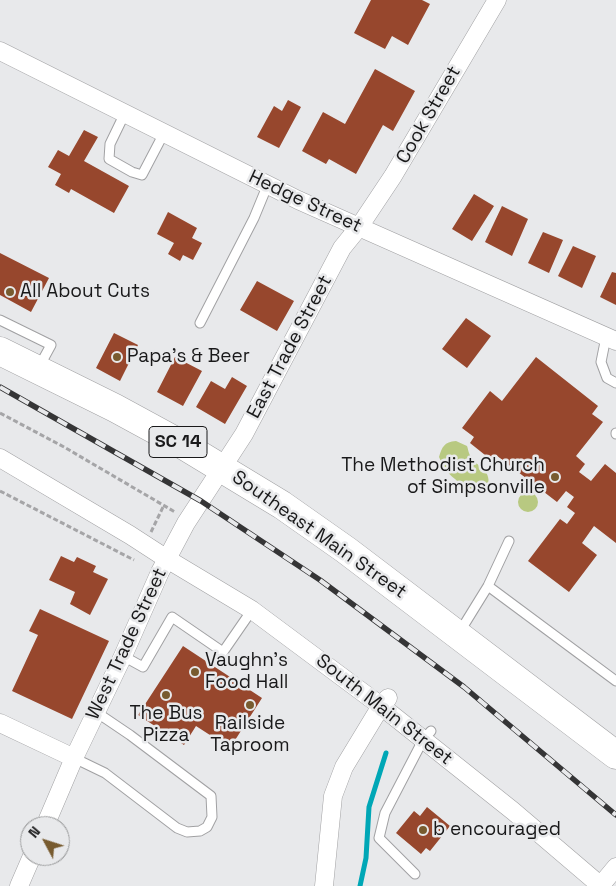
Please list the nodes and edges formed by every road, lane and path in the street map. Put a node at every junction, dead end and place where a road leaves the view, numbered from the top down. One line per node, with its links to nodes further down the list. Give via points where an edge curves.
1 (497, 0): 6 (street, Cook Street)
2 (0, 51): 3 (street, Hedge Street)
3 (125, 113): 4 (street, Hedge Street); 4 (lane, via 110,144 109,159 132,172 142,175)
4 (164, 133): 5 (street, Hedge Street)
5 (268, 184): 6 (street, Hedge Street); 8 (lane)
6 (359, 228): 9 (street, Hedge Street); 15 (street, East Trade Street, via 342,248 244,434)
7 (0, 320): 11 (lane, via 51,345)
8 (200, 323)
9 (611, 339): 12 (lane, via 601,362 607,378)
10 (0, 351): 11 (main road, Southeast Main Street / SC 14)
11 (38, 370): 15 (main road, Southeast Main Street / SC 14, via 115,408)
12 (616, 383)
13 (0, 413): 17 (path)
14 (0, 458): 19 (street, South Main Street, via 130,535)
15 (222, 468): 17 (street, West Trade Street); 22 (main road, Southeast Main Street / SC 14, via 346,550)
16 (0, 492): 19 (path)
17 (189, 520): 19 (street, West Trade Street)
18 (509, 542): 20 (lane)
19 (163, 566): 21 (street, South Main Street); 23 (street, West Trade Street)
20 (488, 586): 22 (lane); 24 (lane)
21 (252, 610): 23 (lane, via 223,652 172,617 143,666); 25 (street, South Main Street)
22 (458, 635): 29 (main road, Southeast Main Street / SC 14)
23 (123, 656): 26 (street, West Trade Street)
24 (616, 681)
25 (385, 702): 28 (street, South Main Street); 36 (street, via 344,767 333,796)
26 (96, 712): 30 (street, West Trade Street); 30 (lane, via 211,796 212,817 200,832 186,832 105,773)
27 (0, 723): 30 (street)
28 (427, 735): 34 (lane, via 385,813 379,838); 37 (street, South Main Street)
29 (616, 755)
30 (74, 758): 31 (street, West Trade Street)
31 (49, 816)
32 (28, 866): 35 (street)
33 (616, 868): 37 (street)
34 (415, 874)
35 (19, 886)
36 (324, 886)
37 (601, 886)

